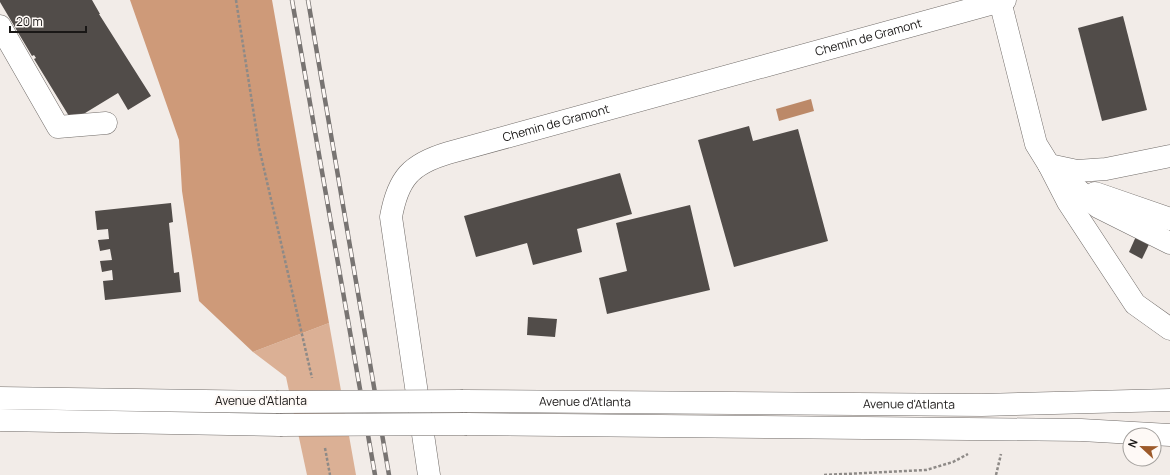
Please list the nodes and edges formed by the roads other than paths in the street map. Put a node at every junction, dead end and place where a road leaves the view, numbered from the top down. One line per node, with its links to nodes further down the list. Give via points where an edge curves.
1 (1002, 1): 5 (main road, via 1036,144); 16 (main road, Chemin de Gramont, via 431,158 410,172 402,182 391,217)
2 (0, 26): 3 (main road, via 58,127)
3 (106, 123)
4 (1170, 156): 5 (main road, via 1106,169 1077,171)
5 (1049, 166): 6 (main road); 9 (main road, via 1068,202 1135,304)
6 (1078, 189): 7 (main road, via 1103,195); 8 (main road, via 1098,207)
7 (1170, 219)
8 (1170, 243)
9 (1170, 329)
10 (0, 398): 11 (main road, Avenue d'Atlanta, bridge, via 276,402 982,405)
11 (1170, 400)
12 (0, 420): 14 (main road, Avenue d'Atlanta, bridge, via 280,425 467,424)
13 (1170, 428): 14 (main road, Avenue d'Atlanta)
14 (1081, 430): 15 (main road, Avenue d'Atlanta)
15 (1170, 435)
16 (429, 475)

